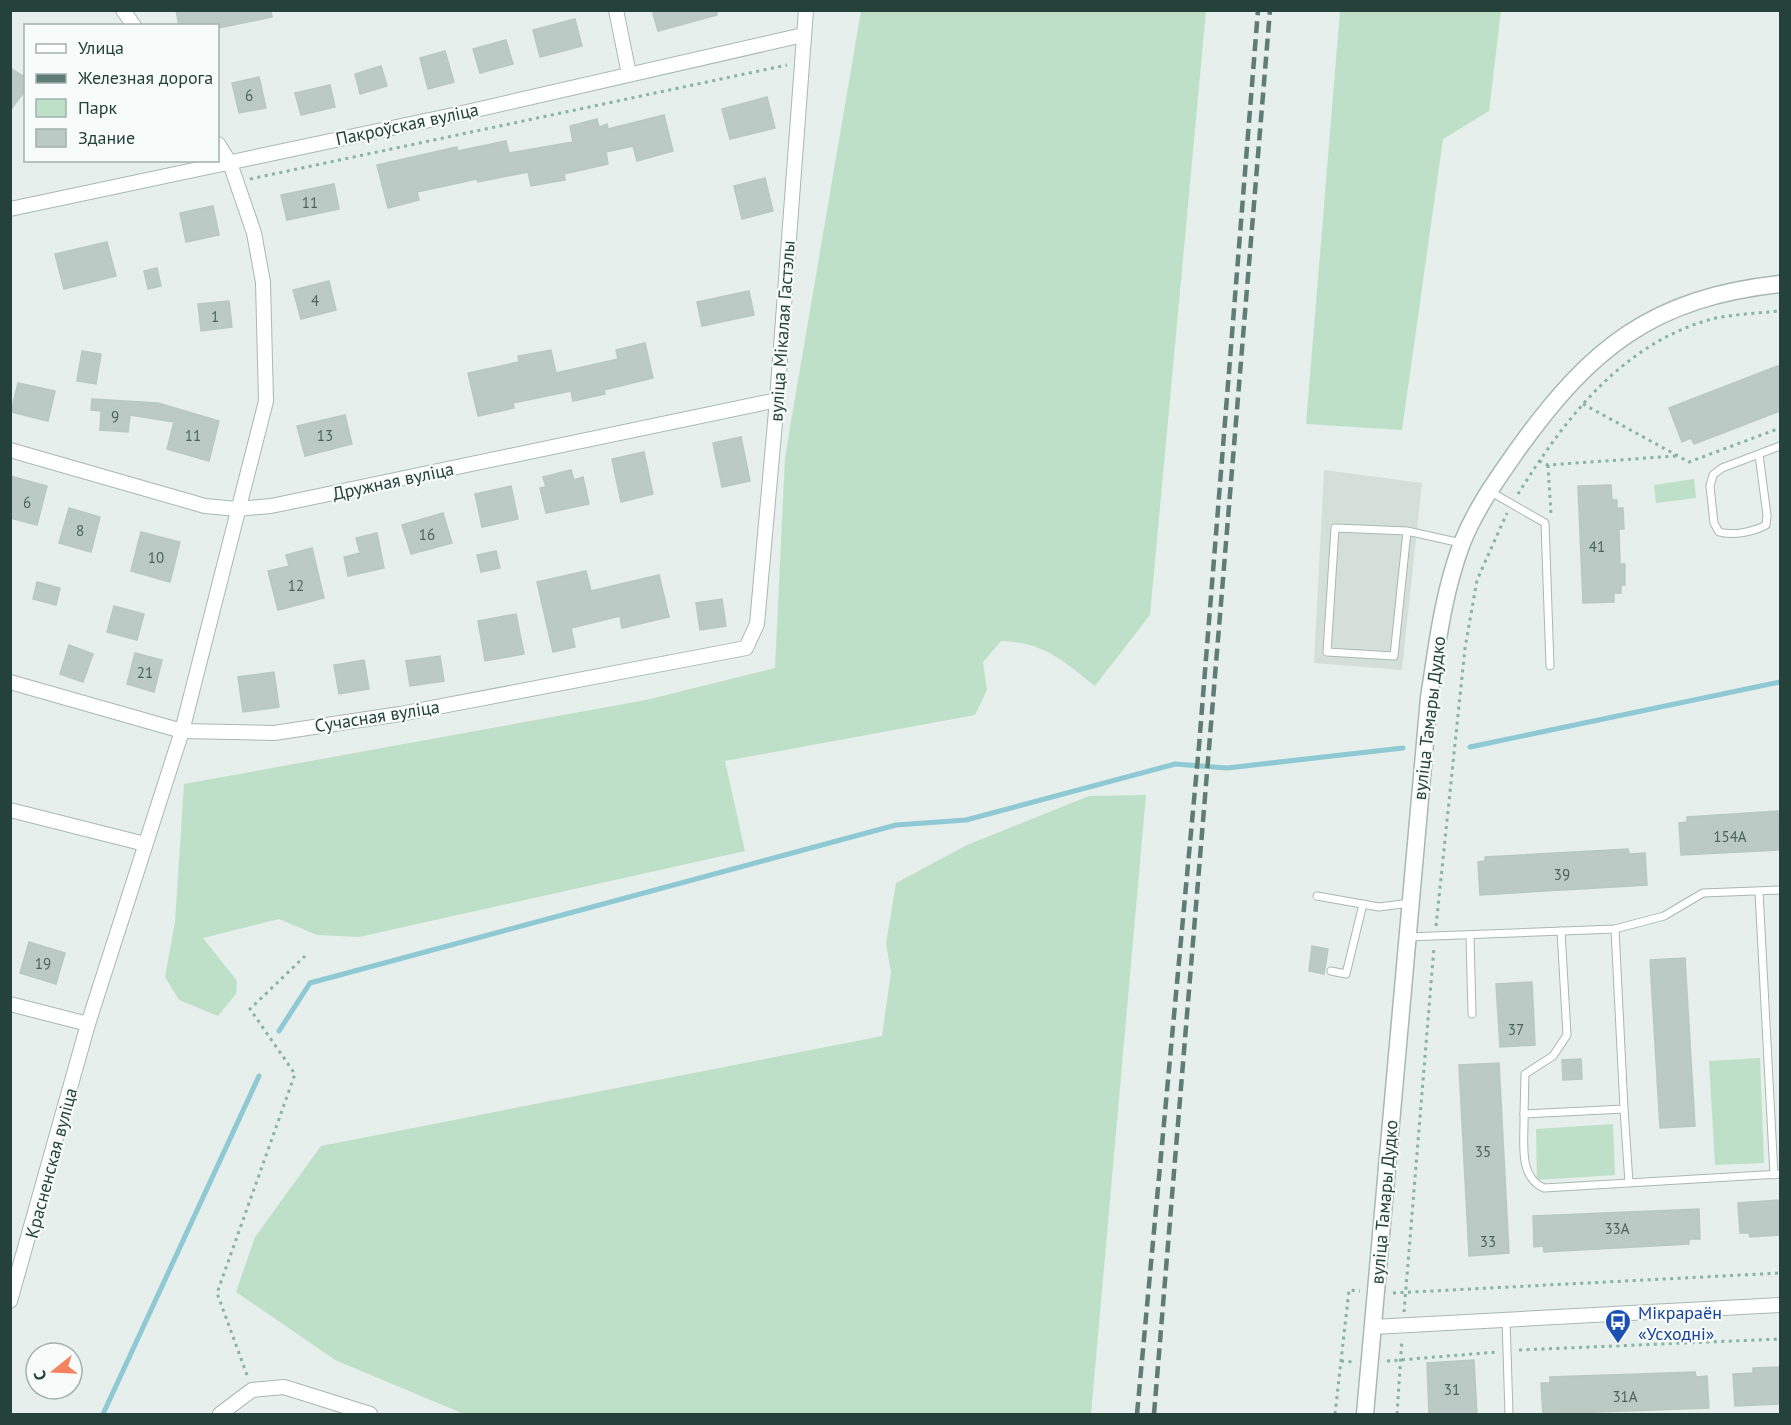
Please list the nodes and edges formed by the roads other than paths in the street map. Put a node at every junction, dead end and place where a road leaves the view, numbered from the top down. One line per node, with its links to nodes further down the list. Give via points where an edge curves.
1 (123, 10): 4 (street)
2 (616, 10): 6 (street)
3 (806, 10): 5 (street, вуліца Мікалая Гастэлы)
4 (133, 24)
5 (803, 35): 6 (street, Пакроўская вуліца); 11 (street, вуліца Мікалая Гастэлы)
6 (629, 74): 8 (street, Пакроўская вуліца)
7 (219, 146): 8 (street, Красненская вуліца)
8 (230, 163): 9 (street, Пакроўская вуліца); 16 (street, Красненская вуліца, via 254,233 263,282 266,401)
9 (10, 209)
10 (1780, 284): 15 (street, вуліца Тамары Дудко, via 1719,292 1638,326 1591,363 1545,412)
11 (777, 400): 16 (street, Дружная вуліца, via 271,506); 19 (street, вуліца Мікалая Гастэлы, via 757,624)
12 (1780, 446): 14 (lane)
13 (10, 450): 16 (street, Дружная вуліца, via 205,506)
14 (1759, 454): 14 (lane, via 1713,475 1710,486 1714,523 1719,532 1728,535 1766,525)
15 (1489, 490): 18 (street, вуліца Тамары Дудко); 20 (lane, via 1545,523)
16 (237, 508): 22 (street, Красненская вуліца)
17 (1407, 531): 17 (lane, via 1335,528 1327,652 1394,656); 18 (lane)
18 (1462, 543): 28 (street, вуліца Тамары Дудко, via 1441,618 1429,698)
19 (746, 648): 22 (street, Сучасная вуліца, via 400,714 274,733)
20 (1550, 666)
21 (10, 682): 22 (street, Сучасная вуліца)
22 (182, 731): 24 (street, Красненская вуліца)
23 (10, 810): 24 (street)
24 (145, 844): 37 (street, Красненская вуліца)
25 (1780, 890): 26 (lane)
26 (1759, 892): 30 (lane, via 1703,894 1664,916); 40 (lane)
27 (1317, 896): 29 (lane)
28 (1410, 903): 29 (lane, via 1379,907); 33 (street, вуліца Тамары Дудко)
29 (1363, 904): 34 (lane, via 1346,974)
30 (1615, 928): 31 (lane); 38 (lane)
31 (1561, 931): 32 (lane); 39 (lane, via 1567,1035 1553,1056 1525,1074)
32 (1470, 936): 33 (lane); 36 (lane)
33 (1407, 937): 46 (street, вуліца Тамары Дудко)
34 (1331, 971)
35 (10, 1004): 37 (street)
36 (1472, 1014)
37 (88, 1024): 42 (street, Красненская вуліца)
38 (1624, 1109): 39 (lane); 41 (lane)
39 (1524, 1114): 41 (lane, via 1526,1174 1534,1184 1544,1188)
40 (1777, 1174): 41 (lane)
41 (1629, 1184)
42 (16, 1269): 43 (street, Красненская вуліца)
43 (10, 1301)
44 (1780, 1305): 45 (street)
45 (1506, 1320): 46 (street); 50 (lane)
46 (1373, 1327): 49 (street, вуліца Тамары Дудко)
47 (220, 1414): 48 (street, via 252,1390 284,1387)
48 (370, 1414)
49 (1365, 1414)
50 (1509, 1414)

